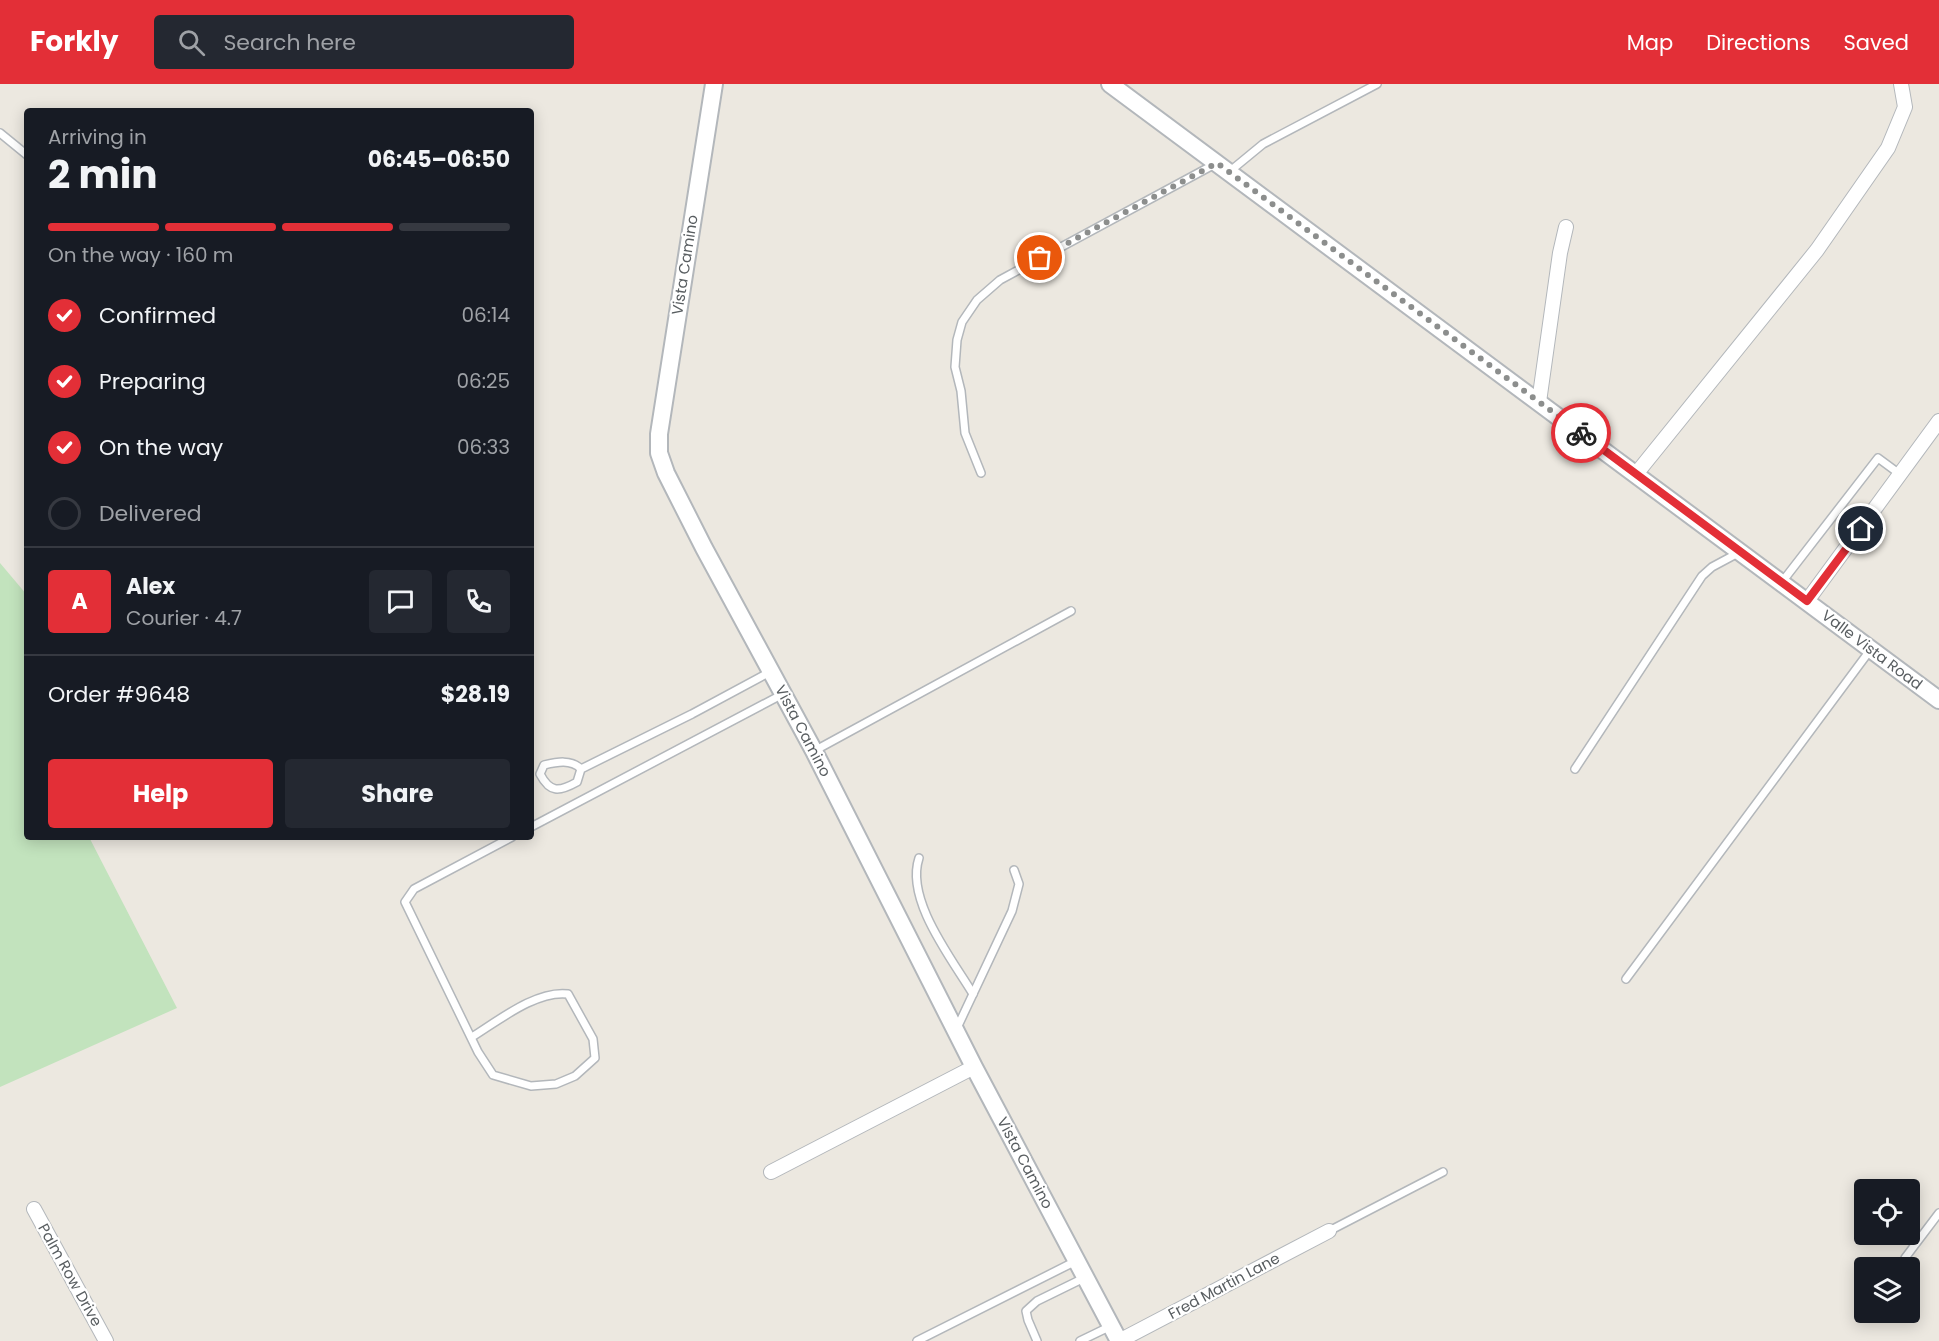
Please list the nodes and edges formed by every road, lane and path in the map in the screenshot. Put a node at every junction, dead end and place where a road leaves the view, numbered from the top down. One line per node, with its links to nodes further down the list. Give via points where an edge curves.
1 (714, 84): 19 (street, Vista Camino, via 659,453)
2 (1110, 84): 7 (street, Valle Vista Road)
3 (1377, 84): 7 (lane)
4 (1901, 84): 12 (street, via 1905,107 1888,148 1817,250)
5 (0, 133): 6 (lane)
6 (24, 153)
7 (1223, 167): 9 (street, Valle Vista Road); 11 (lane, via 1000,280 977,300 962,322 955,367 965,433)
8 (1566, 227): 9 (street)
9 (1539, 402): 12 (street, Valle Vista Road)
10 (1939, 421): 13 (street)
11 (981, 473)
12 (1636, 474): 14 (street, Valle Vista Road)
13 (1901, 475): 15 (lane, via 1878,458); 16 (street)
14 (1740, 552): 15 (street, Valle Vista Road); 24 (lane, via 1702,576)
15 (1782, 582): 16 (street, Valle Vista Road)
16 (1807, 601): 18 (street, Valle Vista Road)
17 (1071, 610): 22 (lane)
18 (1871, 649): 21 (street, Valle Vista Road); 29 (lane)
19 (771, 671): 20 (street, Vista Camino); 23 (lane)
20 (783, 694): 22 (street, Vista Camino); 25 (lane)
21 (1939, 700)
22 (814, 751): 31 (street, Vista Camino)
23 (581, 769): 23 (lane, via 567,762 554,763 544,765 540,774 546,785 564,789 577,782)
24 (1575, 769)
25 (534, 825)
26 (506, 840): 32 (lane, via 414,889 405,902)
27 (920, 858): 30 (lane, via 917,887 926,914)
28 (1014, 870): 30 (lane, via 1019,884 1011,911)
29 (1626, 979)
30 (973, 994): 31 (lane)
31 (955, 1030): 33 (street, Vista Camino)
32 (472, 1037): 32 (lane, via 494,1075 531,1086 556,1084 575,1076 595,1059 593,1039 568,994 556,992 533,1000)
33 (974, 1067): 34 (street); 40 (street, Vista Camino)
34 (771, 1172)
35 (1443, 1172): 38 (lane)
36 (34, 1209): 43 (street, Palm Row Drive)
37 (1939, 1213): 39 (lane)
38 (1329, 1231): 42 (street, Fred Martin Lane)
39 (1906, 1257)
40 (1076, 1261): 41 (street, Vista Camino); 44 (lane)
41 (1085, 1277): 42 (street, Vista Camino); 45 (lane, via 1037,1301 1026,1311)
42 (1116, 1336): 46 (lane)
43 (106, 1341)
44 (917, 1341)
45 (1037, 1341)
46 (1080, 1341)

